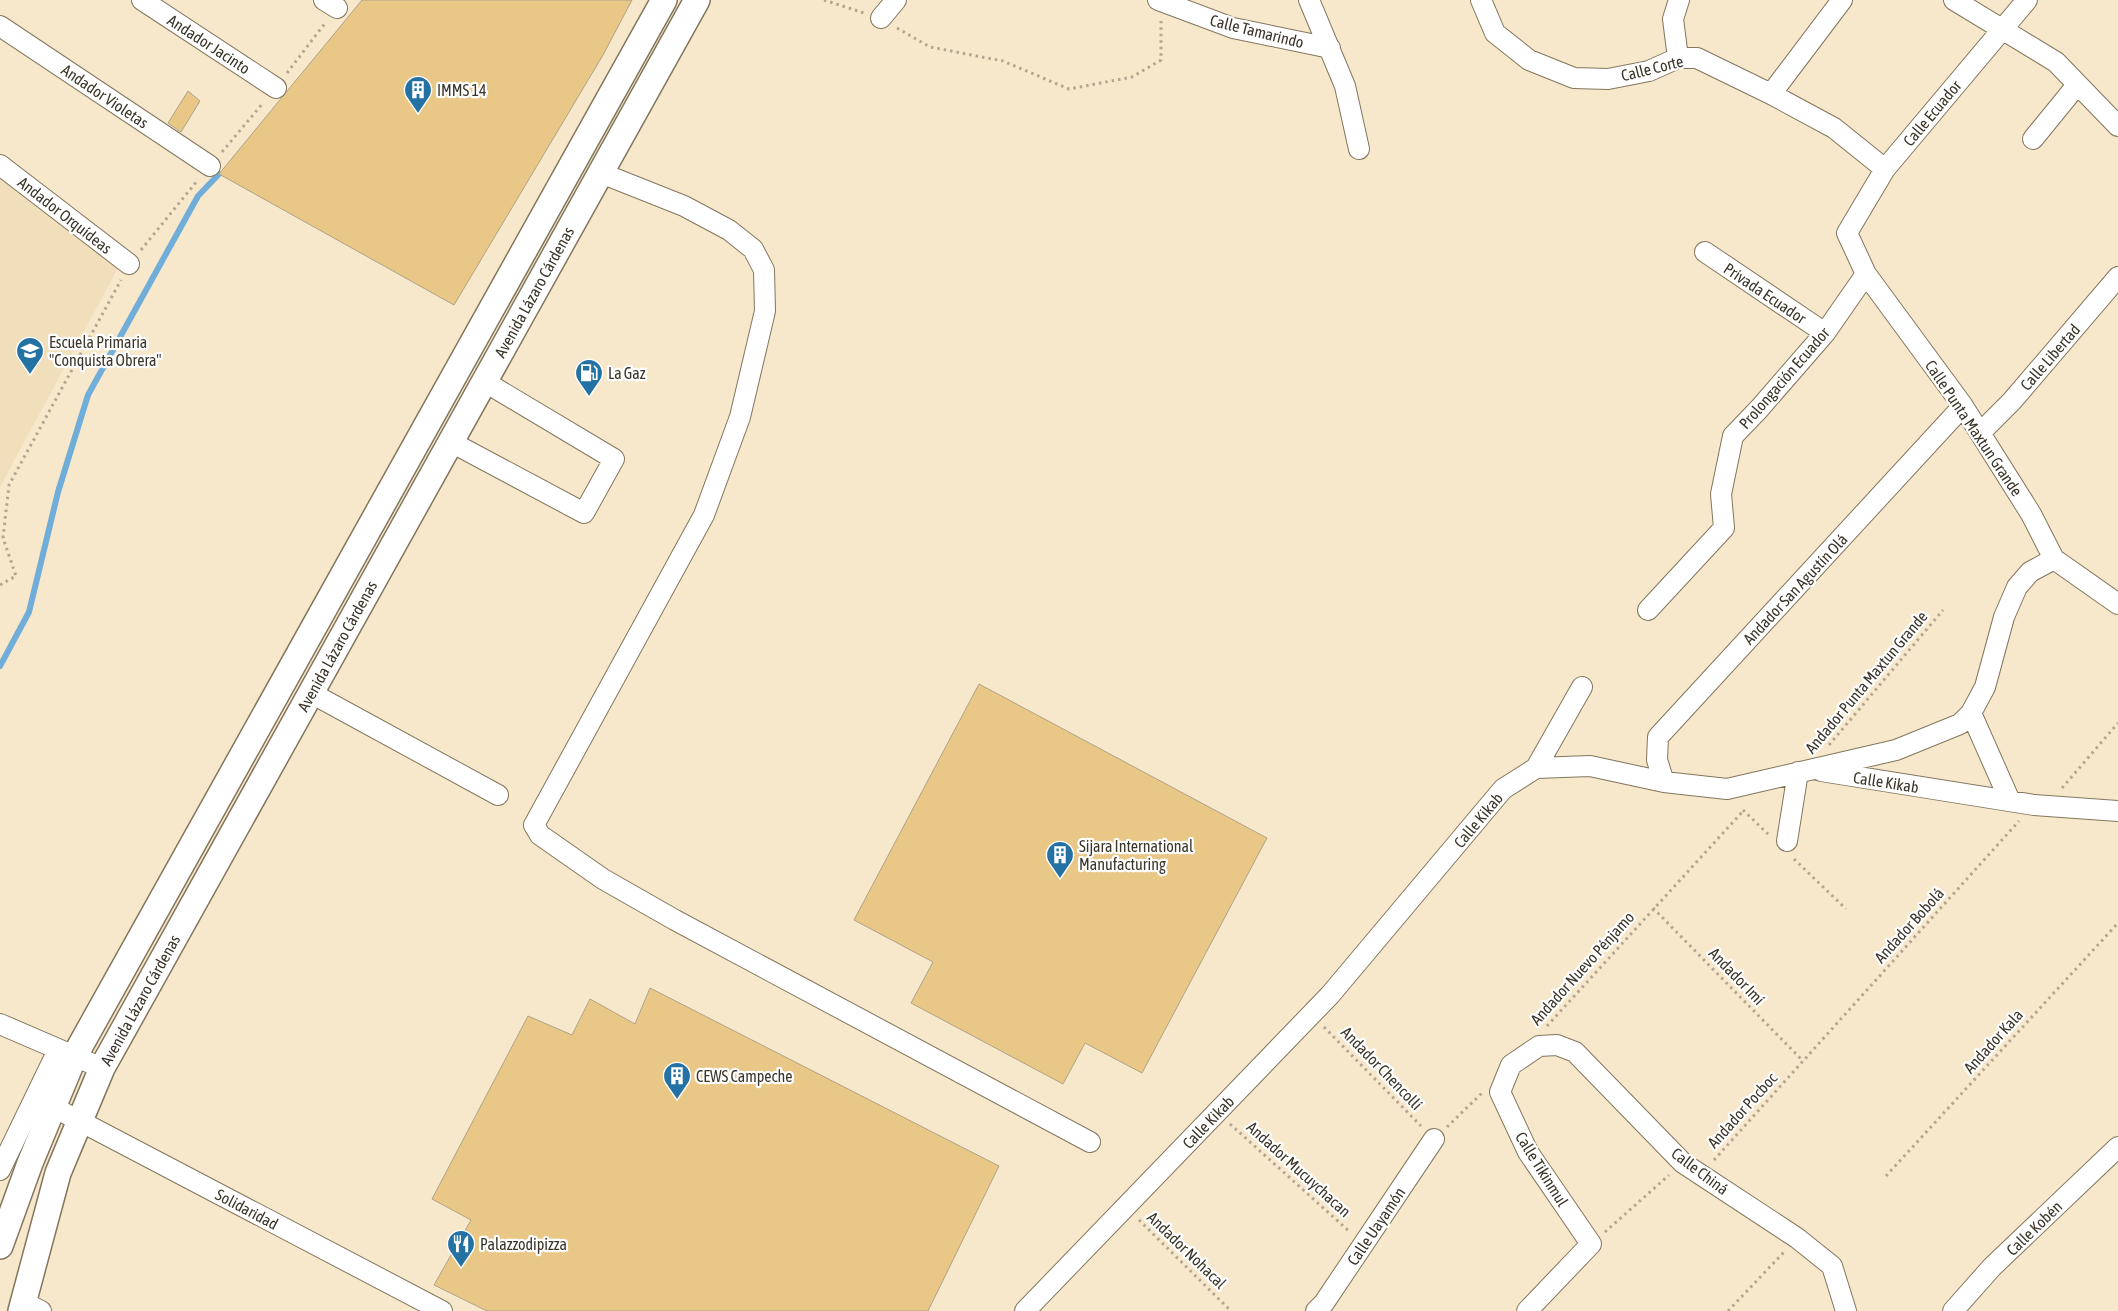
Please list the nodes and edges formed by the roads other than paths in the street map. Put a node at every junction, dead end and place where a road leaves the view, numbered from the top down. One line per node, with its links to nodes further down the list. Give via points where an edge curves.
1 (142, 0): 18 (street, Andador Jacinto)
2 (664, 0): 20 (main road, Avenida Lázaro Cárdenas)
3 (698, 0): 21 (main road, Avenida Lázaro Cárdenas)
4 (896, 0): 12 (street)
5 (1310, 0): 15 (street)
6 (1482, 0): 16 (street, Calle Corte, via 1495,33 1530,60 1574,78 1608,79 1649,70)
7 (1678, 0): 16 (street, via 1673,19)
8 (1842, 0): 19 (street)
9 (1954, 0): 14 (street)
10 (2026, 0): 14 (street, Calle Ecuador)
11 (1160, 1): 15 (street, Calle Tamarindo, via 1233,28)
12 (881, 18)
13 (0, 26): 26 (street, Andador Violetas)
14 (2001, 29): 17 (street, via 2056,62); 27 (street, Calle Ecuador)
15 (1330, 48): 24 (street, via 1346,86)
16 (1678, 58): 19 (street, Calle Corte, via 1697,58)
17 (2077, 84): 22 (street); 23 (street)
18 (276, 88)
19 (1771, 94): 27 (street, Calle Corte, via 1834,128)
20 (602, 111): 21 (street); 31 (main road, Avenida Lázaro Cárdenas)
21 (628, 125): 28 (main road, Avenida Lázaro Cárdenas)
22 (2118, 126)
23 (2033, 139)
24 (1359, 149)
25 (0, 165): 32 (street, Andador Orquídeas)
26 (210, 166)
27 (1885, 169): 29 (street, Calle Ecuador)
28 (600, 173): 33 (main road, Avenida Lázaro Cárdenas); 61 (street, via 684,206 729,230 753,249 764,270 765,311 740,417 704,515 534,825 540,834 603,879)
29 (1847, 233): 34 (street, Calle Punta Maxtun Grande)
30 (1705, 252): 36 (street, Privada Ecuador)
31 (520, 256): 33 (street); 56 (main road, Avenida Lázaro Cárdenas)
32 (129, 264)
33 (547, 270): 37 (main road, Avenida Lázaro Cárdenas)
34 (1866, 274): 36 (street, Prolongación Ecuador); 38 (street, Calle Punta Maxtun Grande)
35 (2118, 277): 39 (street, Calle Libertad, via 2012,401)
36 (1825, 333): 43 (street, Prolongación Ecuador, via 1733,436 1721,494 1724,528)
37 (485, 382): 40 (main road, Avenida Lázaro Cárdenas); 40 (street, via 614,459 584,513)
38 (1963, 406): 39 (street, Calle Punta Maxtun Grande); 49 (street, Andador San Agustín Olá, via 1658,737 1657,760)
39 (1980, 433): 41 (street, Calle Punta Maxtun Grande, via 2031,514)
40 (451, 442): 45 (main road, Avenida Lázaro Cárdenas)
41 (2054, 559): 42 (street, Calle Punta Maxtun Grande); 46 (street, via 2030,572 2017,587 2004,617 1985,687)
42 (2118, 604)
43 (1648, 610)
44 (1582, 687): 47 (street)
45 (311, 694): 50 (street); 57 (main road, Avenida Lázaro Cárdenas)
46 (1971, 713): 48 (street, via 1960,724 1896,750); 51 (street)
47 (1536, 768): 49 (street, Calle Kikab, via 1590,766); 68 (street, Calle Kikab, via 1503,789 1337,987)
48 (1803, 771): 49 (street, Calle Kikab, via 1727,789); 51 (street, Calle Kikab); 53 (street)
49 (1664, 782)
50 (498, 795)
51 (2010, 801): 52 (street, Calle Kikab)
52 (2118, 811)
53 (1787, 842)
54 (0, 1024): 56 (street)
55 (1541, 1038): 70 (street, Calle Tikinmul, via 1510,1065 1500,1092 1528,1152 1592,1244); 71 (street, Calle Chiná, via 1574,1052 1683,1163 1797,1238 1832,1266)
56 (66, 1053): 57 (street); 58 (main road, Avenida Lázaro Cárdenas); 63 (street)
57 (102, 1068): 59 (main road, Avenida Lázaro Cárdenas)
58 (52, 1107): 59 (street, Solidaridad); 65 (main road, Avenida Lázaro Cárdenas)
59 (80, 1120): 66 (main road, Avenida Lázaro Cárdenas, via 58,1172); 67 (street, Solidaridad)
60 (1434, 1140): 69 (street, Calle Uayamón)
61 (1090, 1142)
62 (2118, 1148): 72 (street, Calle Kobén, via 1992,1267)
63 (5, 1149): 64 (street)
64 (0, 1170)
65 (0, 1246)
66 (28, 1308)
67 (442, 1311)
68 (1025, 1311)
69 (1316, 1311)
70 (1527, 1311)
71 (1846, 1311)
72 (1953, 1311)

